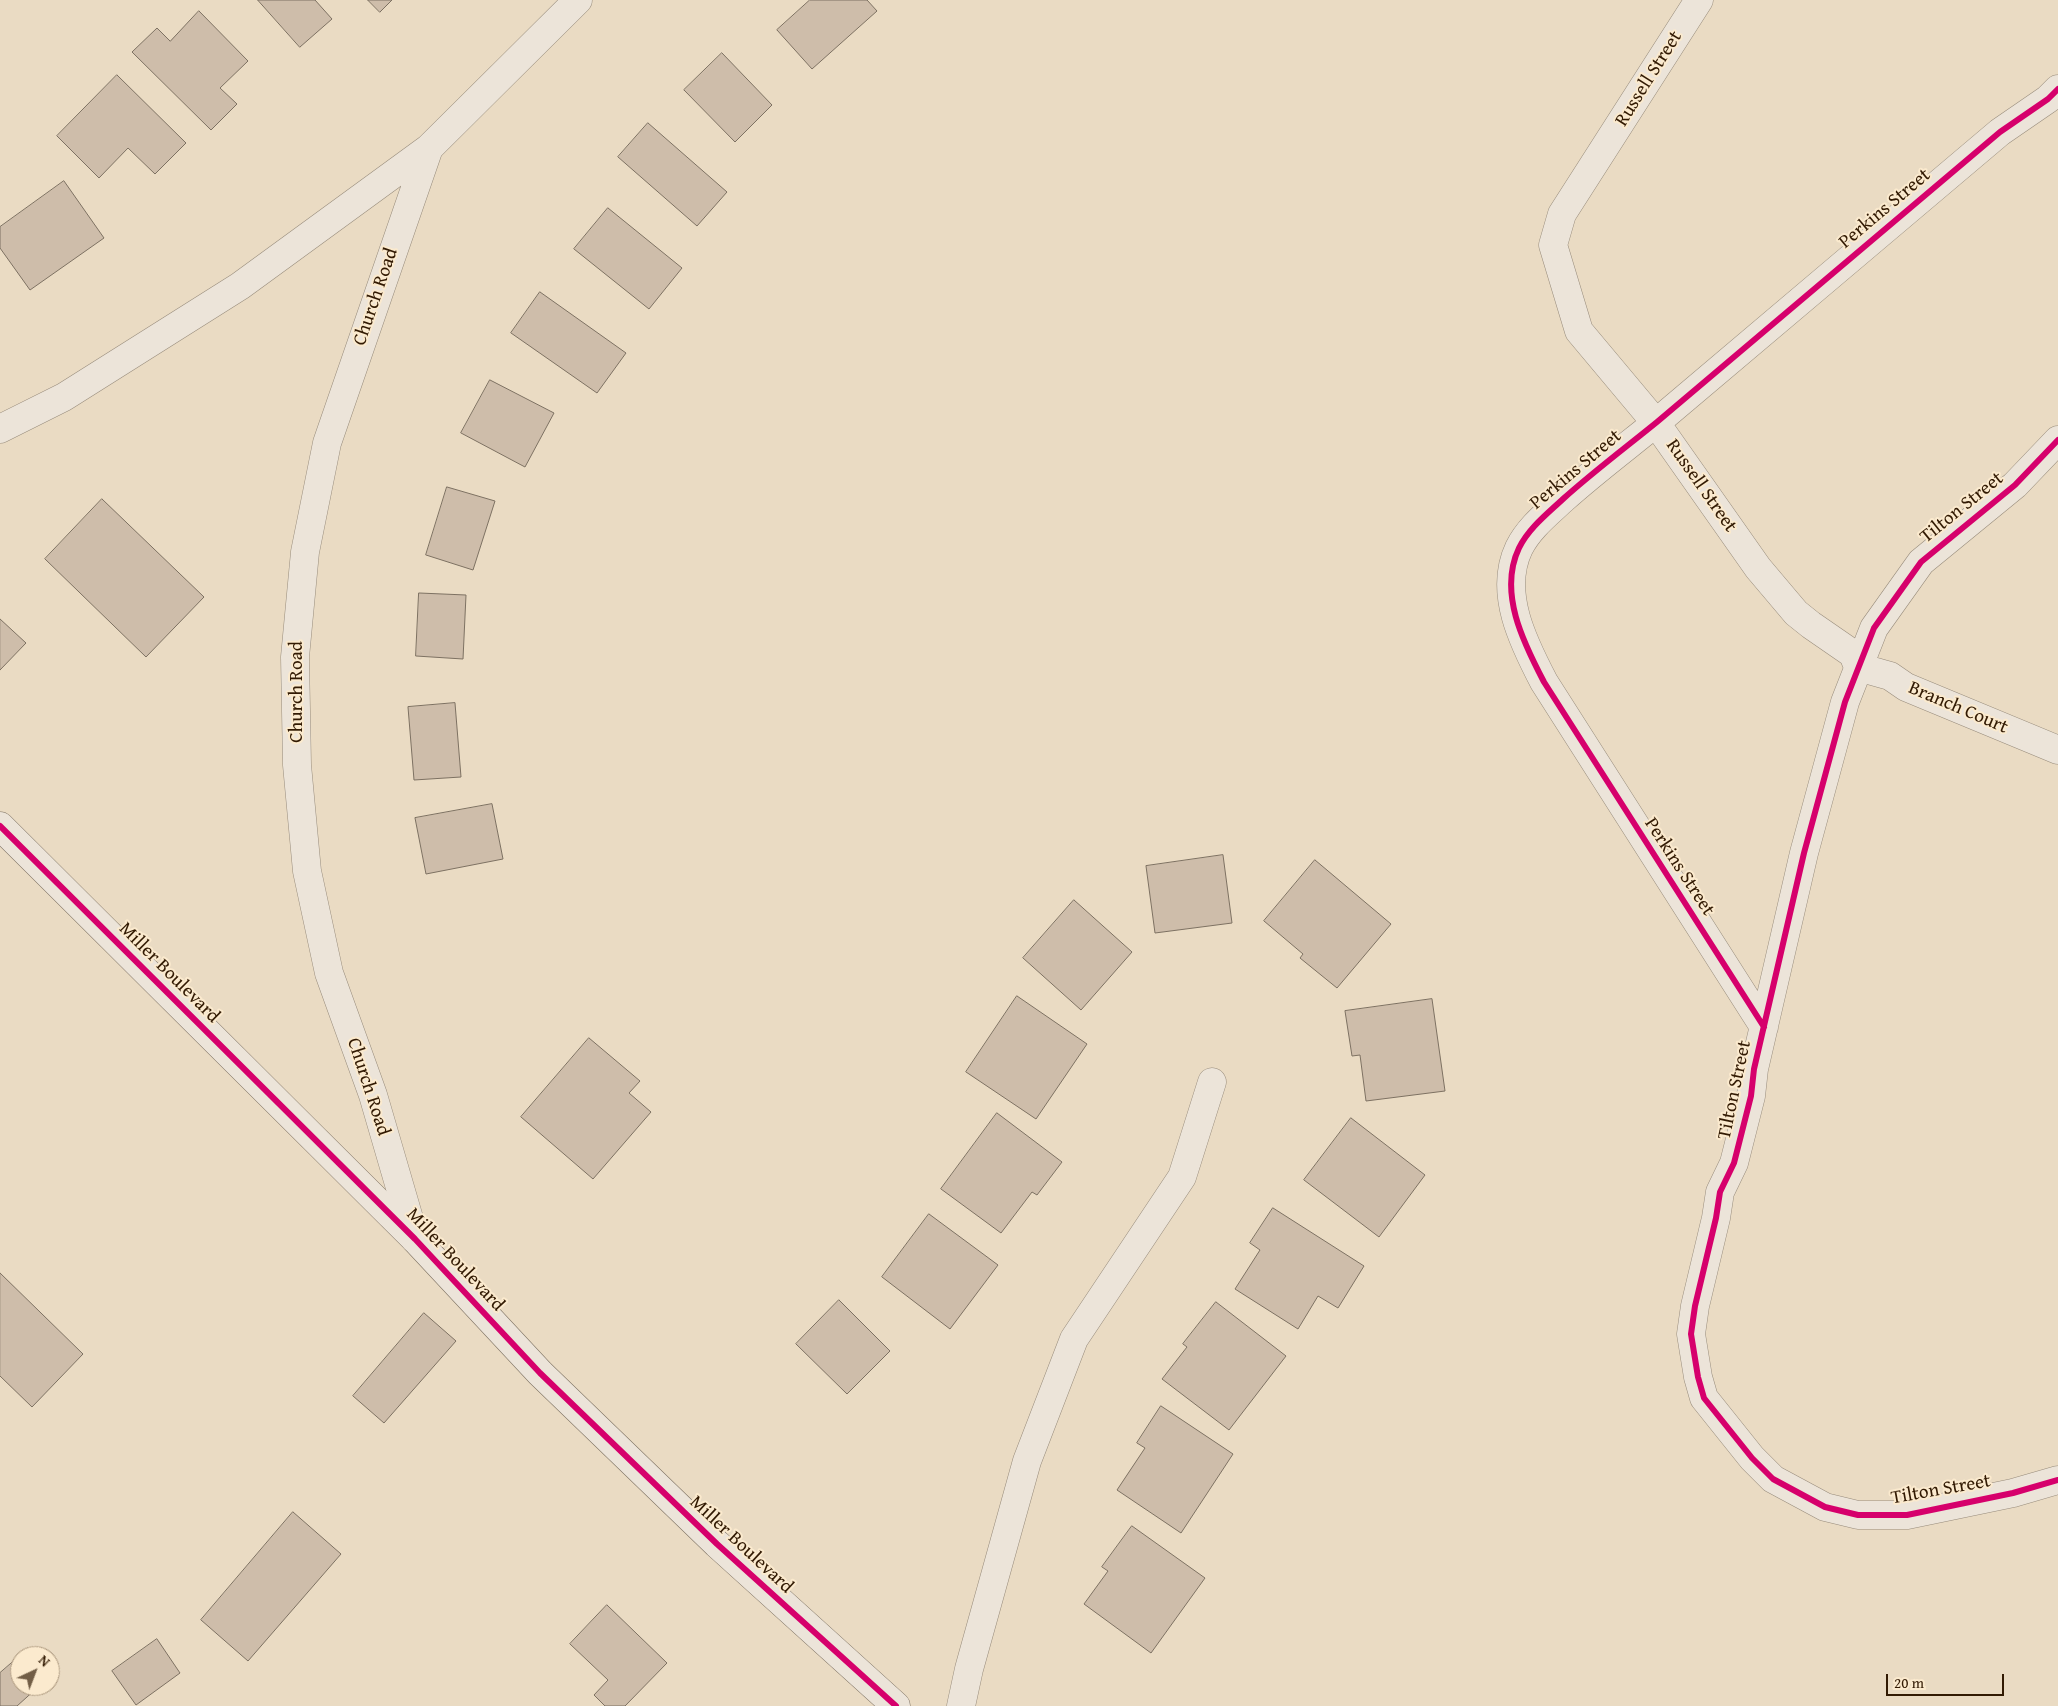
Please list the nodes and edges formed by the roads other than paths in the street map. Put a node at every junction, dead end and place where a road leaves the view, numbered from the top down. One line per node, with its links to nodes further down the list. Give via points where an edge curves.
1 (578, 0): 4 (street, Church Road)
2 (1699, 0): 5 (street, Russell Street, via 1562,214 1553,245 1579,331)
3 (2058, 89): 5 (street, Perkins Street, via 2000,132)
4 (429, 148): 6 (street, Church Road, via 240,286 64,396); 13 (street, Church Road, via 327,443 305,552 295,657 298,765 307,871 329,973 373,1095)
5 (1656, 423): 8 (street, Russell Street, via 1758,568 1796,613 1853,654); 11 (street, Perkins Street, via 1536,523 1519,548 1511,576 1512,603 1530,656 1544,682)
6 (0, 430)
7 (2058, 440): 8 (street, Tilton Street, via 2016,485 1921,562 1874,628)
8 (1858, 667): 9 (street, Branch Court, via 1890,676 1906,687); 11 (street, Tilton Street, via 1845,702 1804,853)
9 (2058, 750)
10 (0, 826): 13 (street, Miller Boulevard)
11 (1764, 1027): 14 (street, Tilton Street, via 1737,1154 1720,1192 1695,1306 1691,1334 1704,1398 1773,1479 1825,1507 1858,1515 1907,1515 2013,1493)
12 (1212, 1082): 16 (street, via 1182,1177 1074,1339 1027,1461)
13 (415, 1239): 15 (street, Miller Boulevard, via 540,1373 717,1544)
14 (2058, 1480)
15 (896, 1706)
16 (961, 1706)

